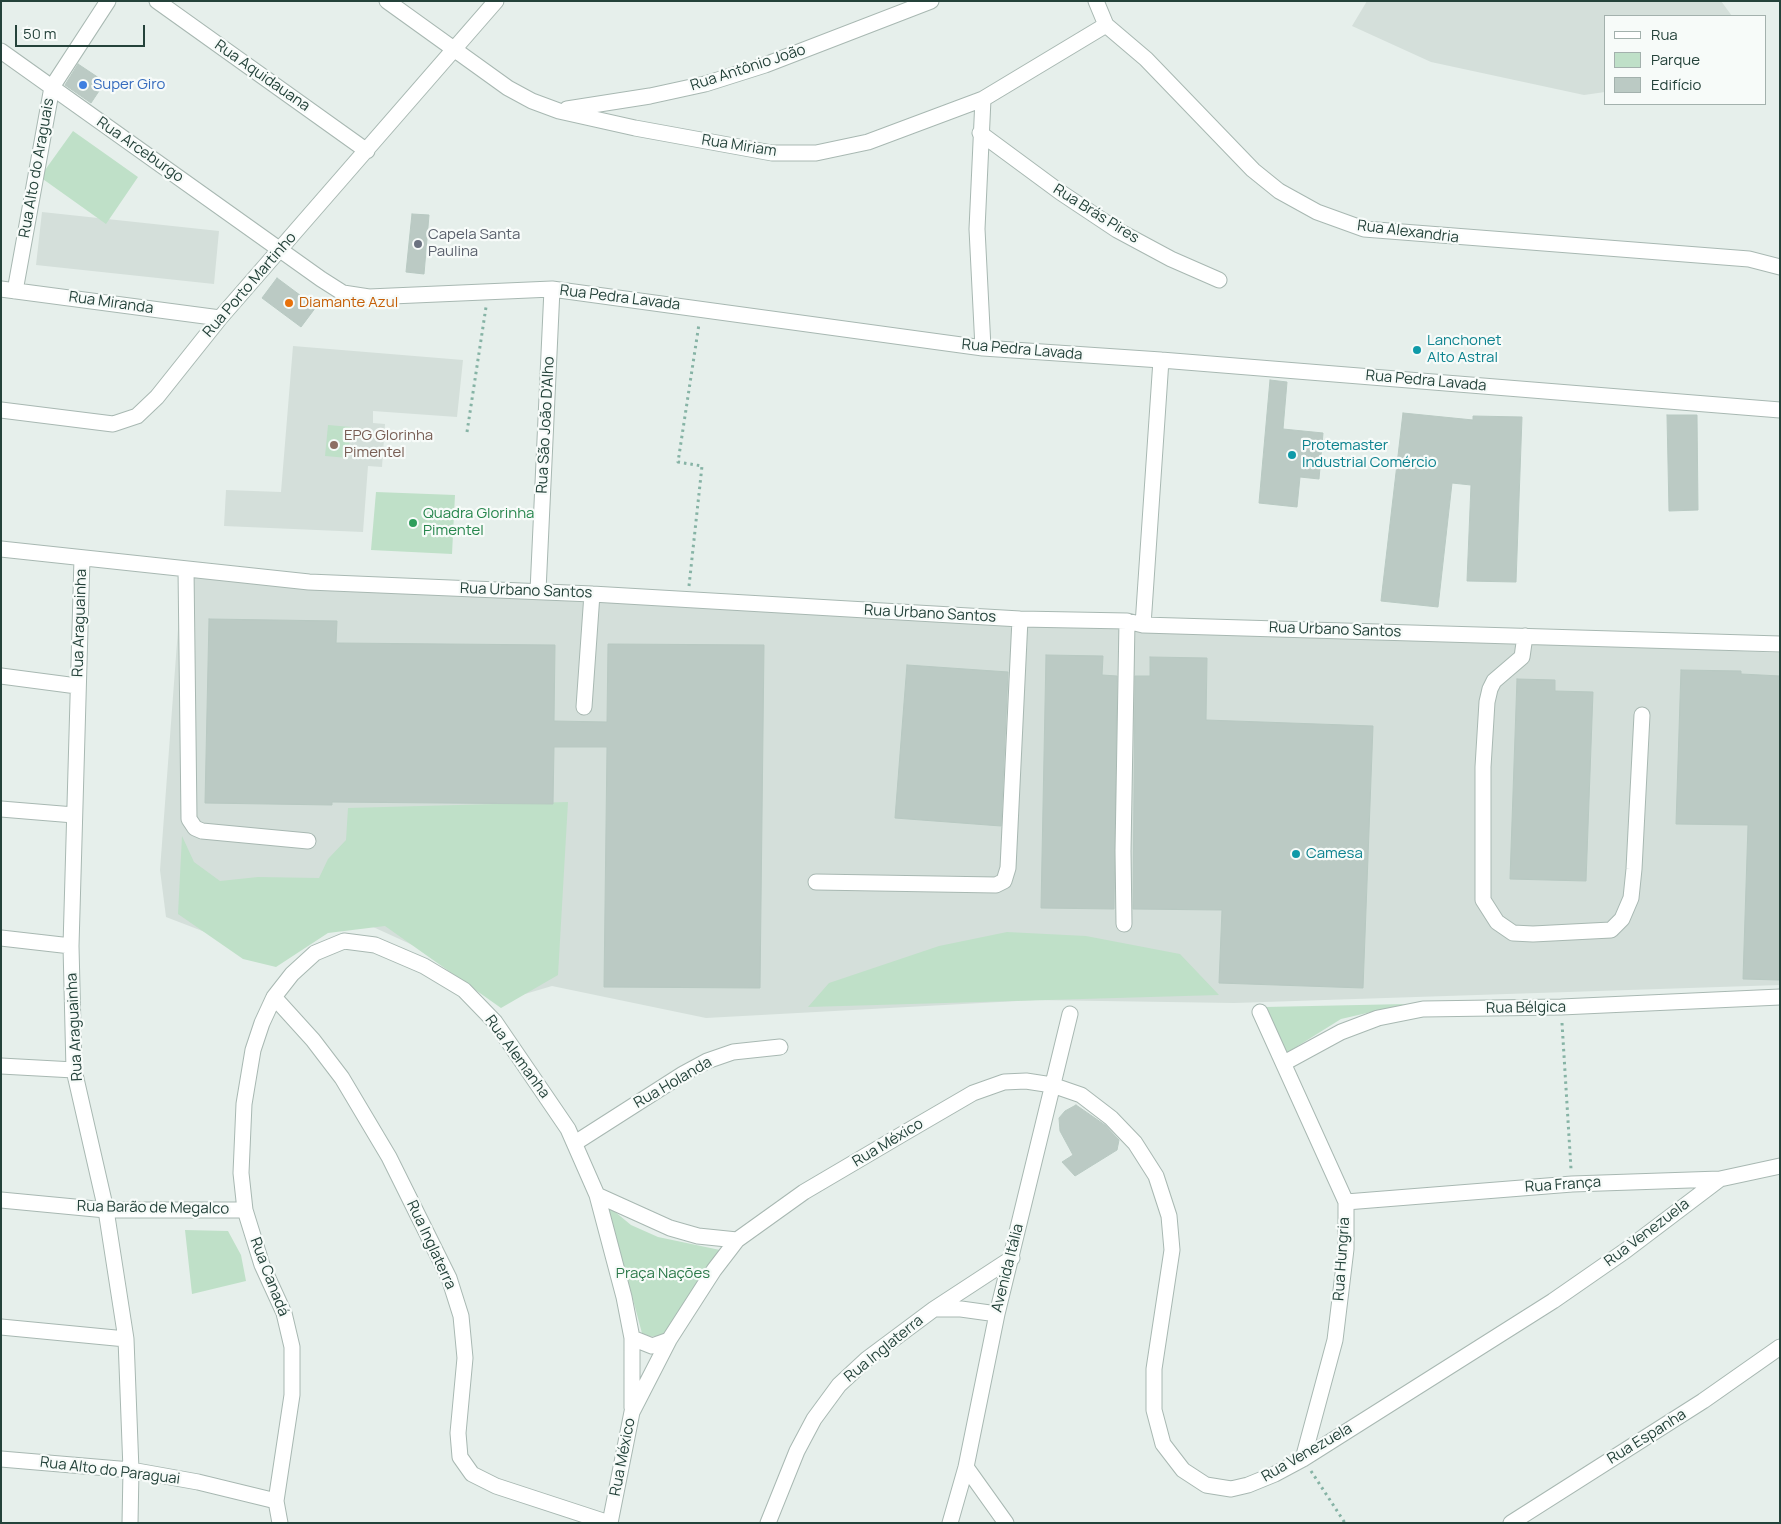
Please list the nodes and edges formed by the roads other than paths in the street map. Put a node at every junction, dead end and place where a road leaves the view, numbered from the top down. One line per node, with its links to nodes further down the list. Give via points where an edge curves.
1 (108, 1): 10 (street, Rua Alto do Araguais)
2 (157, 1): 14 (street, Rua Aquidauana)
3 (387, 1): 8 (street, Rua Miriam)
4 (496, 1): 8 (street, Rua Porto Martinho)
5 (931, 1): 12 (street, Rua Antônio João, via 764,65 705,84)
6 (1096, 1): 7 (street, Rua Alexandria)
7 (1106, 25): 11 (street, Rua Miriam); 16 (street, Rua Alexandria, via 1146,59 1253,170 1280,191 1317,212 1364,229 1749,259)
8 (453, 50): 12 (street, Rua Miriam, via 508,88); 14 (street, Rua Porto Martinho)
9 (1, 52): 10 (street, Rua Arceburgo)
10 (52, 87): 15 (street, Rua Arceburgo); 19 (street, Rua Alto do Araguais)
11 (983, 99): 12 (street, Rua Miriam, via 868,142 816,154 772,153); 13 (street)
12 (559, 111)
13 (980, 133): 17 (street, Rua Brás Pires, via 1117,230); 21 (street, via 977,229)
14 (367, 151): 15 (street, Rua Porto Martinho)
15 (279, 250): 18 (street, Rua Pedra Lavada, via 343,292 369,297); 20 (street, Rua Porto Martinho)
16 (1780, 267)
17 (1219, 280)
18 (552, 289): 21 (street, Rua Pedra Lavada); 28 (street, Rua São João D'Alho)
19 (8, 290): 20 (street, Rua Miranda)
20 (220, 318): 23 (street, Rua Porto Martinho, via 138,416 113,424)
21 (983, 348): 22 (street, Rua Pedra Lavada)
22 (1161, 360): 24 (street, Rua Pedra Lavada); 32 (street)
23 (1, 410)
24 (1780, 410)
25 (1, 549): 26 (street, Rua Urbano Santos)
26 (82, 558): 27 (street, Rua Urbano Santos); 36 (street, Rua Araguainha)
27 (186, 569): 28 (street, Rua Urbano Santos, via 309,582); 41 (street, via 189,819 195,828 202,831)
28 (538, 591): 29 (street, Rua Urbano Santos)
29 (592, 594): 30 (street, Rua Urbano Santos); 37 (street)
30 (1020, 619): 31 (street, Rua Urbano Santos); 42 (street, via 1008,868 1004,881 996,885)
31 (1127, 622): 32 (street, Rua Urbano Santos); 43 (street)
32 (1143, 625): 33 (street, Rua Urbano Santos)
33 (1525, 636): 34 (street, Rua Urbano Santos); 38 (street, via 1522,657 1494,681 1490,689 1483,767 1483,900 1497,922 1513,933 1612,930 1622,919 1631,898 1634,869)
34 (1780, 644)
35 (1, 676): 36 (street)
36 (78, 686): 40 (street, Rua Araguainha)
37 (584, 707)
38 (1642, 715)
39 (1, 809): 40 (street)
40 (74, 815): 45 (street, Rua Araguainha)
41 (308, 841)
42 (816, 882)
43 (1124, 924)
44 (1, 938): 45 (street)
45 (71, 946): 53 (street, Rua Araguainha)
46 (274, 997): 55 (street, Rua Alemanha, via 292,974 315,953 344,941 375,945 424,966 464,990 495,1022); 62 (street, Rua Canadá, via 253,1050 244,1104 241,1173); 80 (street, Rua Inglaterra, via 342,1078 389,1157 449,1278 461,1316 465,1358 458,1433 460,1457 472,1474 496,1486)
47 (1780, 998): 51 (street, Rua Bélgica, via 1423,1009 1378,1018 1341,1032)
48 (1260, 1012): 51 (street, Rua Hungria)
49 (1070, 1014): 54 (street, Avenida Itália)
50 (780, 1047): 55 (street, Rua Holanda, via 733,1052 707,1061)
51 (1284, 1063): 60 (street, Rua Hungria)
52 (1, 1066): 53 (street)
53 (74, 1070): 61 (street, Rua Araguainha)
54 (1052, 1085): 63 (street, Rua México, via 1004,1082 973,1093 804,1192); 64 (street, Avenida Itália); 73 (street, Rua Venezuela, via 1081,1095 1111,1118 1135,1143 1156,1176 1169,1216 1172,1250 1154,1369 1154,1410 1163,1444 1183,1470 1206,1485 1231,1489 1275,1474)
55 (575, 1143): 58 (street, Rua Alemanha)
56 (1780, 1166): 57 (street, Rua França)
57 (1720, 1179): 60 (street, Rua França, via 1572,1184); 73 (street, Rua Venezuela, via 1553,1301)
58 (598, 1195): 63 (street, via 670,1228 698,1236); 69 (street, Rua Alemanha)
59 (1, 1200): 61 (street, Rua Barão de Megalco)
60 (1346, 1202): 73 (street, Rua Hungria, via 1346,1249 1335,1340)
61 (106, 1210): 62 (street, Rua Barão de Megalco); 68 (street, Rua Araguainha)
62 (245, 1210): 77 (street, Rua Canadá, via 262,1265 284,1313 292,1347 292,1394)
63 (737, 1240): 70 (street, Rua México)
64 (1012, 1258): 65 (street, Rua Inglaterra); 66 (street, Avenida Itália)
65 (934, 1309): 66 (street, Rua Inglaterra); 81 (street, Rua Inglaterra, via 867,1359 839,1385 814,1419 797,1451)
66 (997, 1314): 75 (street, Avenida Itália)
67 (1, 1327): 68 (street)
68 (126, 1338): 76 (street, Rua Araguainha)
69 (632, 1338): 70 (street, via 652,1346); 72 (street, Rua Alemanha)
70 (670, 1340): 72 (street, Rua México)
71 (1780, 1347): 84 (street, Rua Espanha, via 1703,1401)
72 (632, 1412): 80 (street, Rua México)
73 (1303, 1459)
74 (1, 1460): 76 (street, Rua Alto do Paraguai)
75 (966, 1467): 82 (street, Avenida Itália); 83 (street)
76 (131, 1470): 77 (street, Rua Alto do Paraguai); 78 (street, Rua Araguainha)
77 (276, 1501): 79 (street, Rua Canadá)
78 (130, 1523)
79 (280, 1523)
80 (610, 1523)
81 (768, 1523)
82 (950, 1523)
83 (1006, 1523)
84 (1512, 1523)

